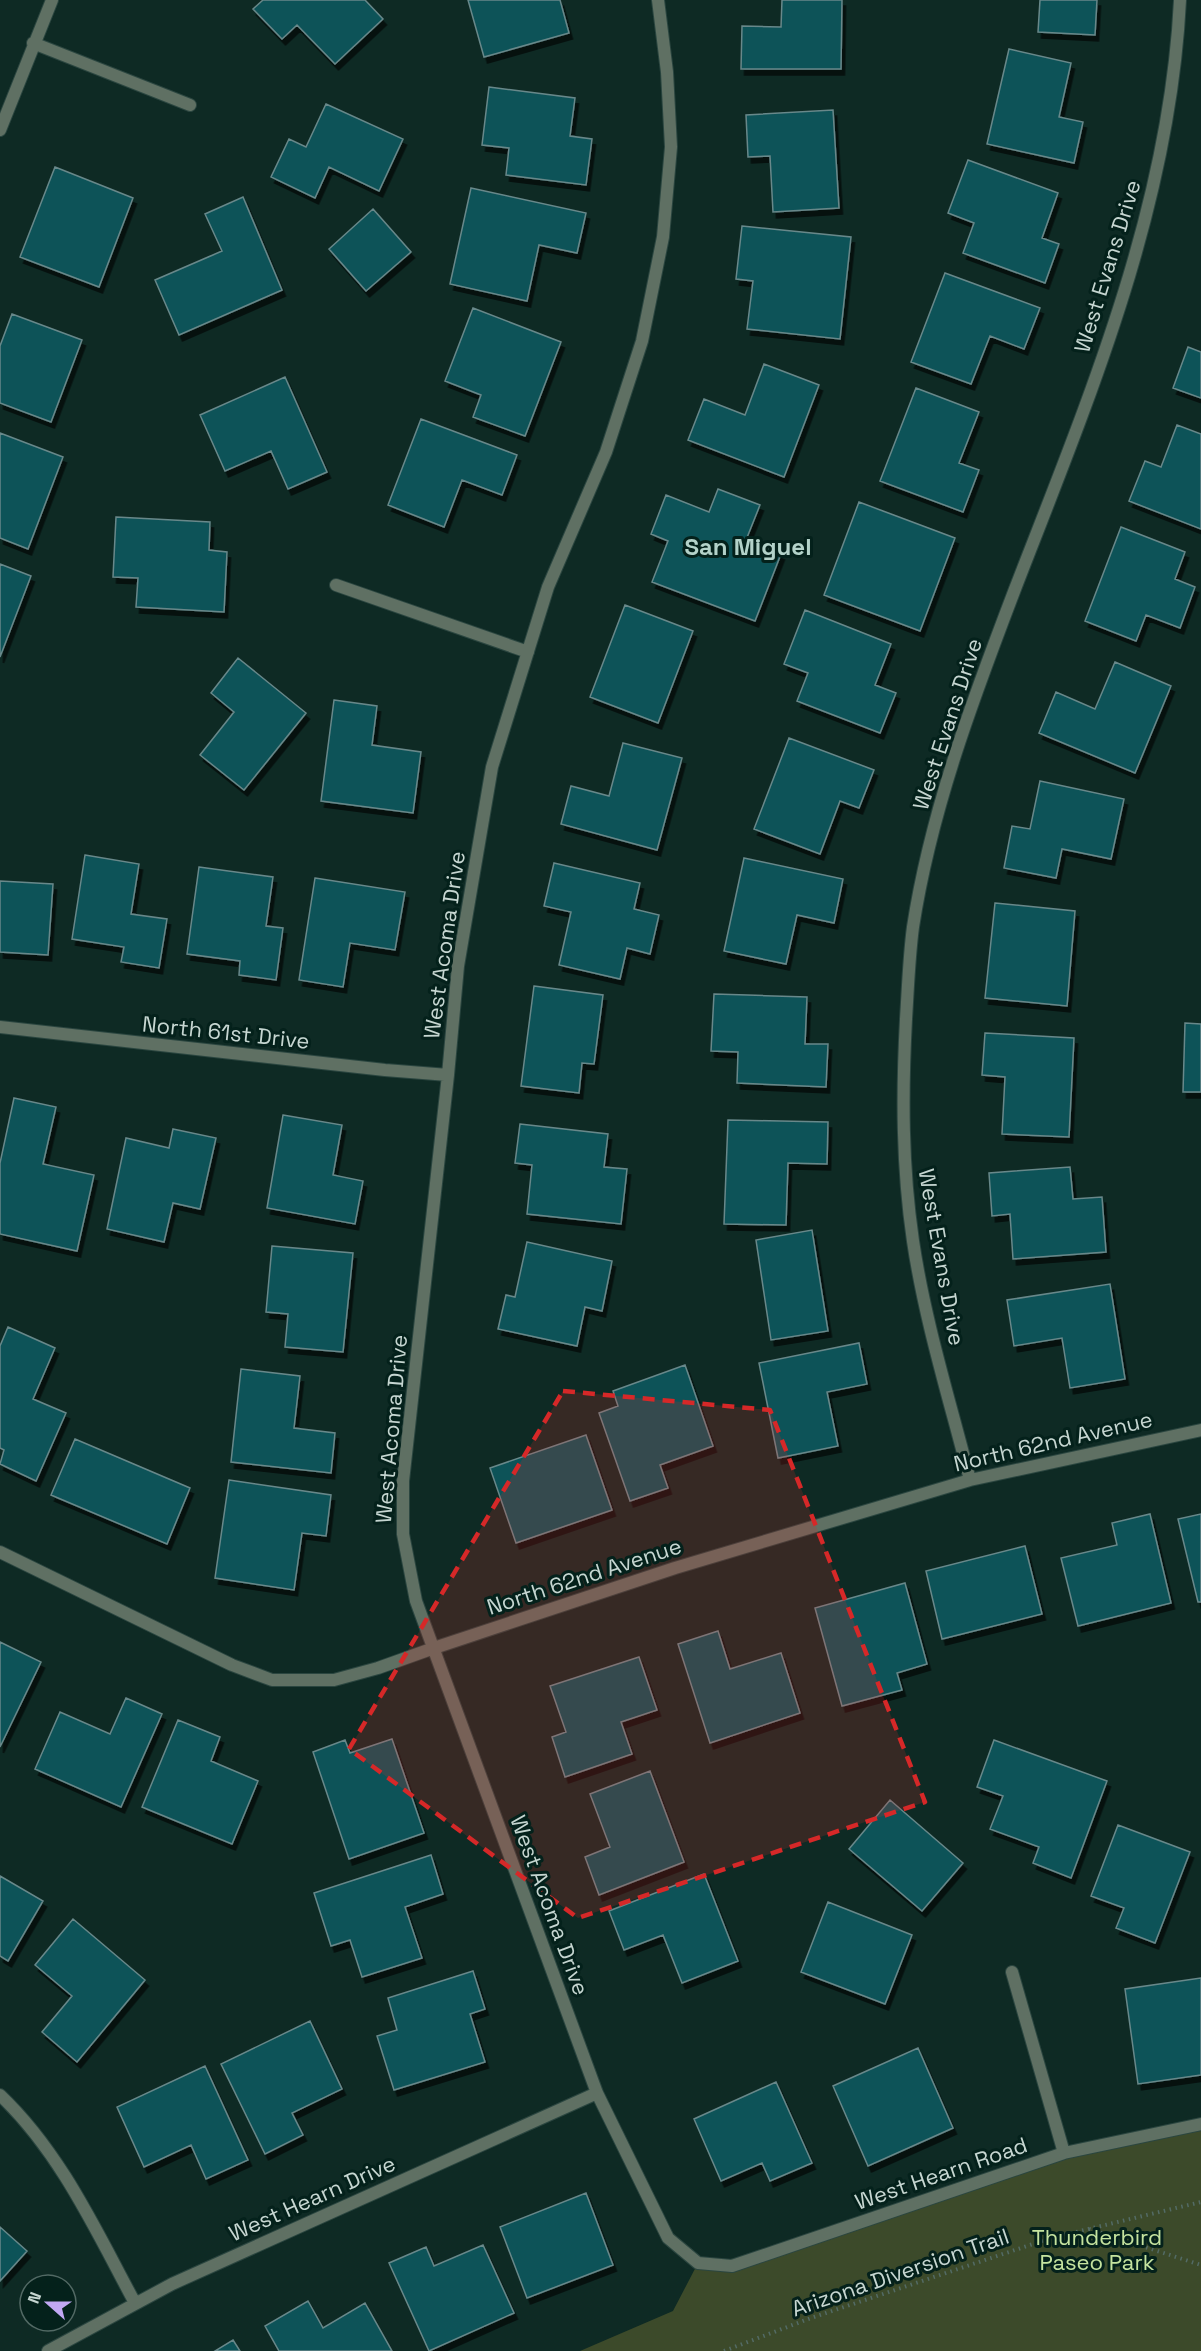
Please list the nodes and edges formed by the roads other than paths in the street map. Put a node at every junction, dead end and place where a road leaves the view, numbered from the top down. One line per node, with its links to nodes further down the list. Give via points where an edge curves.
1 (51, 0): 4 (street)
2 (658, 0): 8 (street, West Acoma Drive, via 668,72 670,147 663,237 642,340 606,452 548,587)
3 (1180, 0): 12 (street, West Evans Drive, via 1166,120 1153,192 1132,272 951,769 913,929 902,1091 903,1163 927,1314)
4 (33, 44): 5 (street); 6 (street)
5 (190, 105)
6 (0, 130)
7 (336, 585): 8 (street)
8 (528, 652): 10 (street, West Acoma Drive, via 492,767 458,966)
9 (0, 1027): 10 (street, North 61st Drive)
10 (448, 1075): 14 (street, West Acoma Drive, via 403,1481 403,1534 416,1601)
11 (1201, 1430): 12 (street, North 62nd Avenue)
12 (970, 1480): 14 (street, North 62nd Avenue, via 675,1568)
13 (0, 1552): 14 (street, North 62nd Avenue, via 232,1665 272,1680 334,1680)
14 (434, 1648): 16 (street, West Acoma Drive)
15 (1012, 1972): 19 (street)
16 (597, 2093): 20 (street, West Acoma Drive, via 668,2238); 21 (street, West Hearn Drive)
17 (0, 2096): 21 (street, via 36,2134 69,2181)
18 (1201, 2124): 19 (street, West Hearn Road)
19 (1064, 2153): 20 (street, West Hearn Road, via 732,2266)
20 (698, 2263)
21 (135, 2303): 22 (street, West Hearn Drive)
22 (48, 2351)

